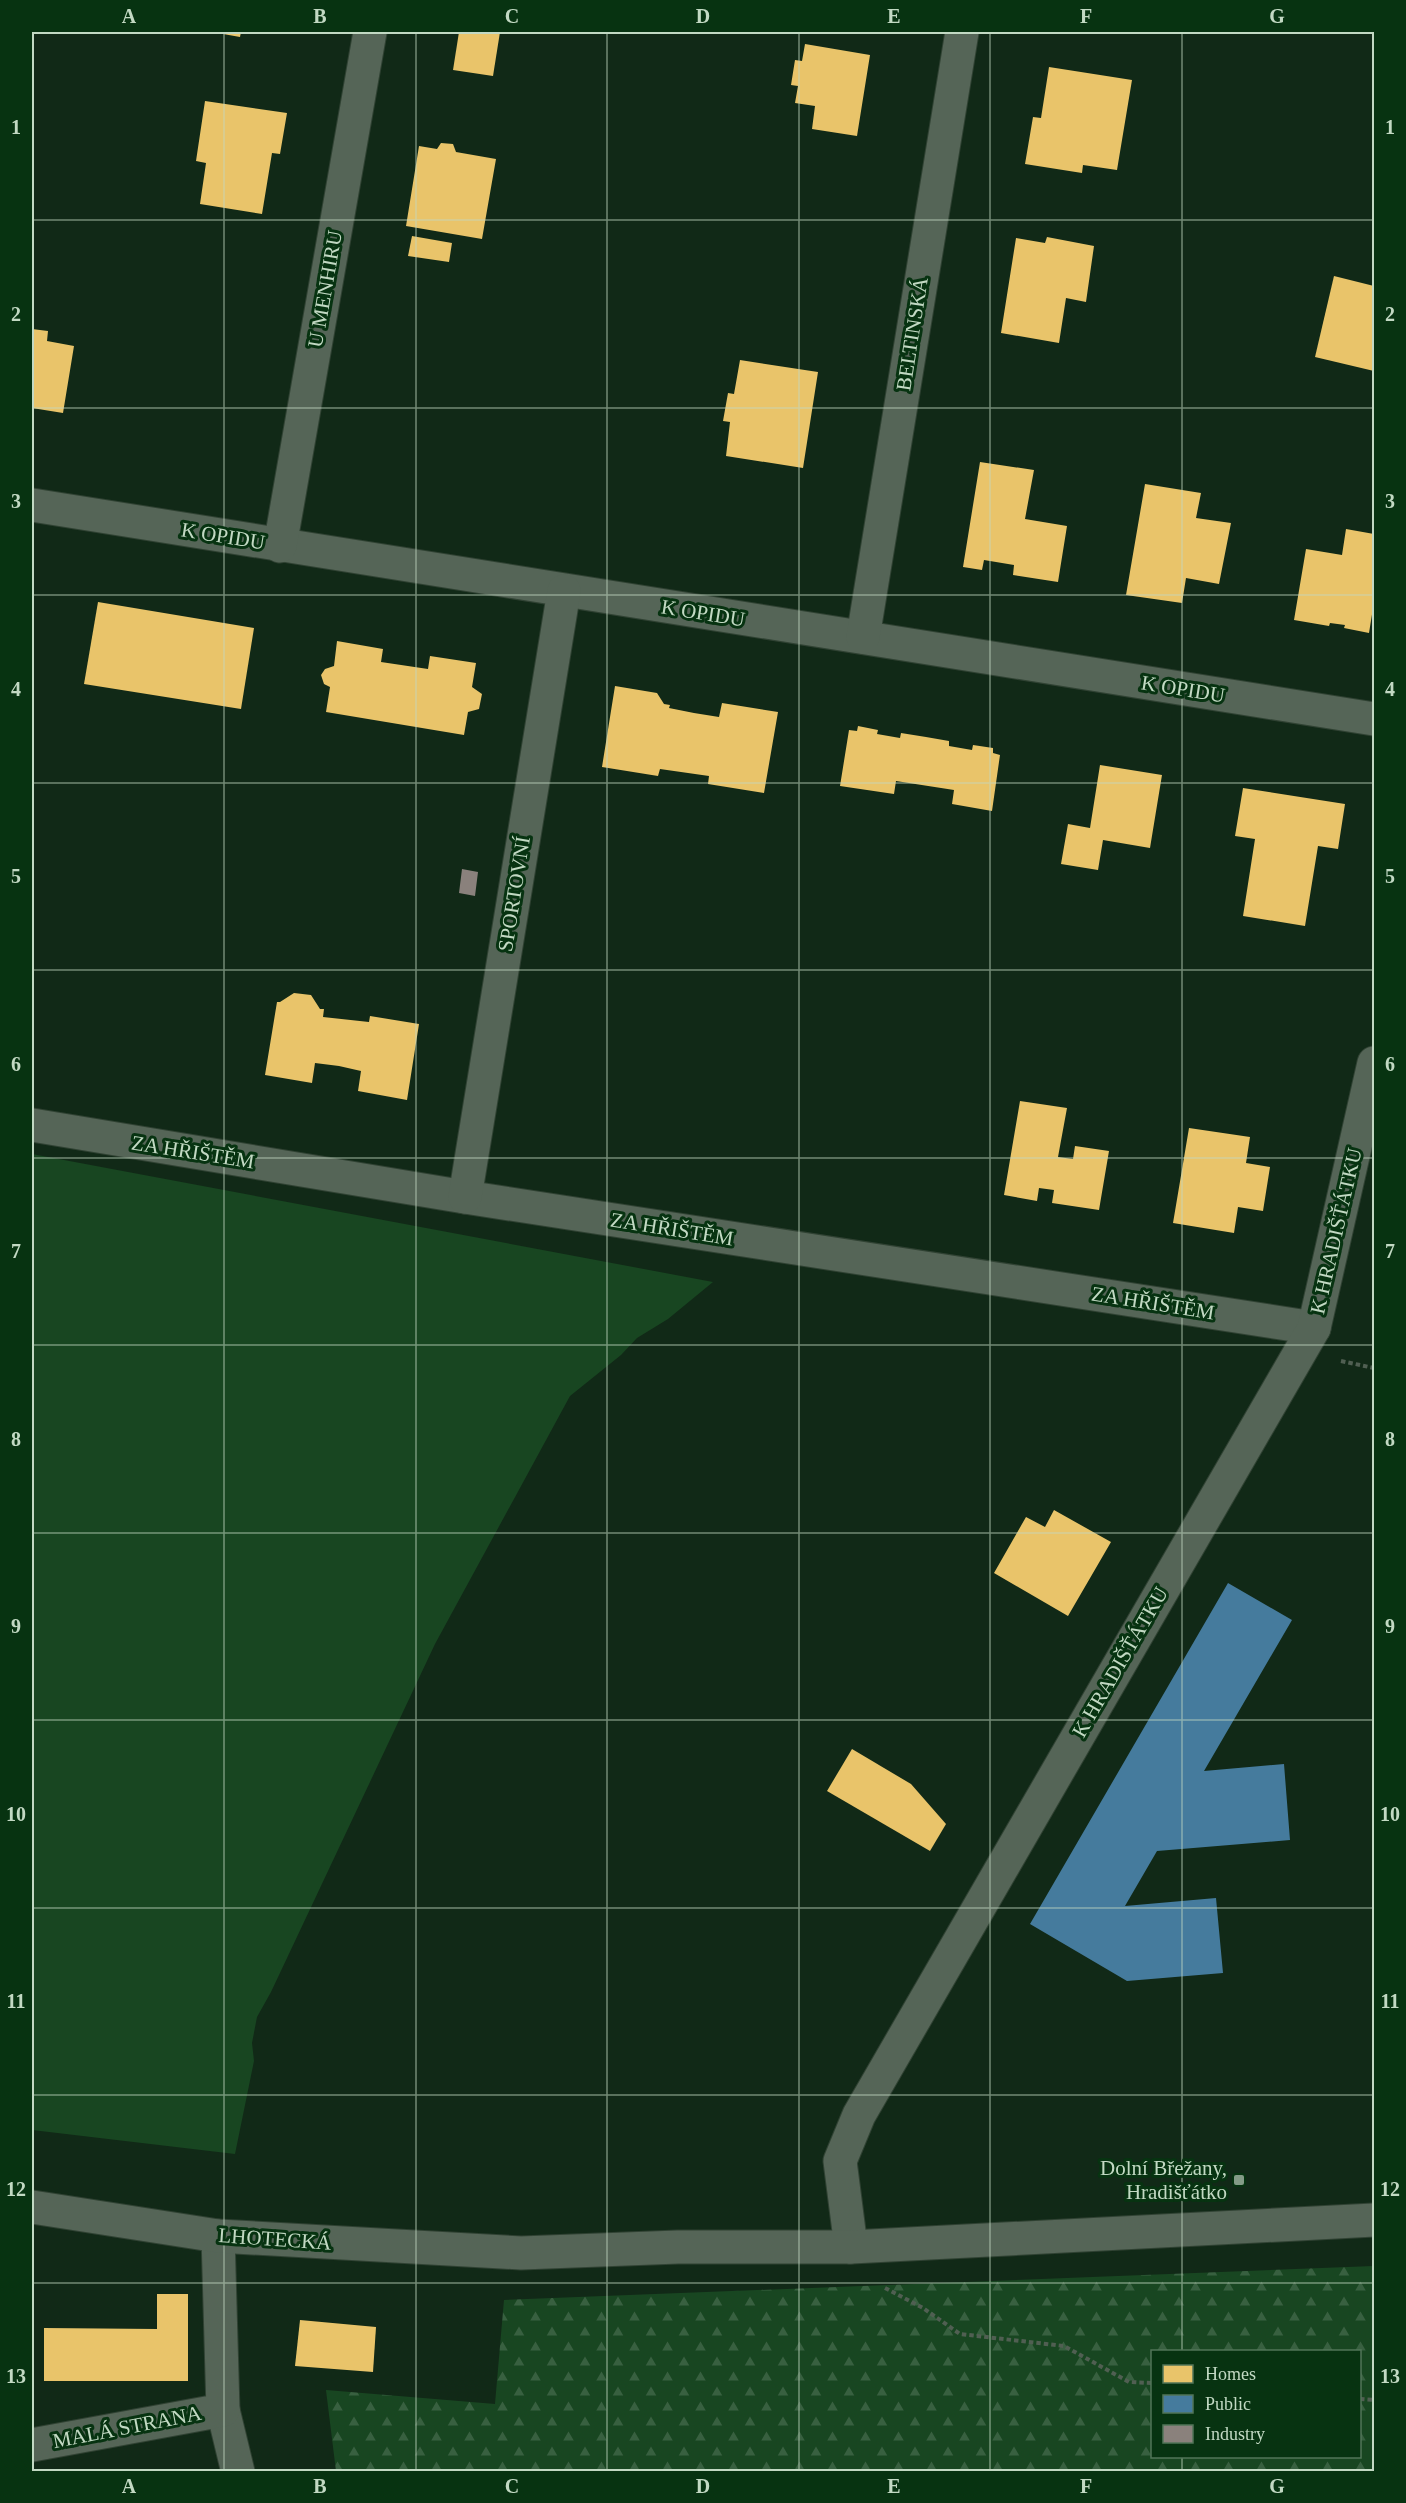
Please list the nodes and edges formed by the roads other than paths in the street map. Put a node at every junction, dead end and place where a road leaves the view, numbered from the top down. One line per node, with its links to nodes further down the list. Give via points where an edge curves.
1 (370, 32): 4 (street, U MENHIRU)
2 (962, 32): 6 (street, BELTINSKÁ)
3 (32, 505): 4 (street, K OPIDU)
4 (280, 546): 5 (street, K OPIDU)
5 (564, 591): 6 (street, K OPIDU); 10 (street, SPORTOVNÍ)
6 (862, 637): 7 (street, K OPIDU)
7 (1374, 719)
8 (1374, 1063): 11 (street, K HRADIŠŤÁTKU)
9 (32, 1125): 10 (street, ZA HŘIŠTĚM)
10 (465, 1197): 11 (street, ZA HŘIŠTĚM)
11 (1314, 1328): 15 (street, K HRADIŠŤÁTKU, via 859,2115 840,2161)
12 (32, 2207): 14 (street, LHOTECKÁ)
13 (1374, 2220): 15 (street, LHOTECKÁ)
14 (218, 2236): 15 (street, LHOTECKÁ, via 521,2253 678,2247); 16 (street, MALÁ STRANA)
15 (851, 2247)
16 (223, 2410): 17 (street, MALÁ STRANA); 18 (street, MALÁ STRANA)
17 (32, 2445)
18 (238, 2472)

